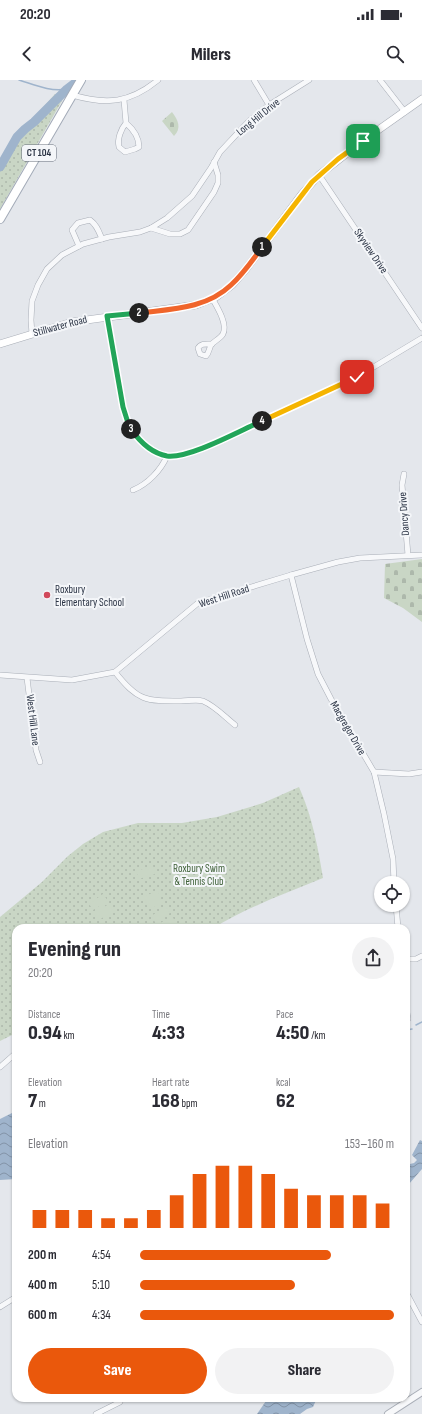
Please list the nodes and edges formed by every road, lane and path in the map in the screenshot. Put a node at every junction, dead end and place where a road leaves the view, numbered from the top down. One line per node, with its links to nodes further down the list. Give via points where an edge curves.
1 (158, 80): 8 (street, via 147,89)
2 (254, 80): 9 (street)
3 (309, 80): 9 (street, Long Hill Drive)
4 (380, 80): 10 (street)
5 (79, 84): 6 (main road, CT 104)
6 (72, 95): 8 (street, via 101,101); 14 (main road, CT 104)
7 (422, 99): 10 (main road, Stillwater Road)
8 (124, 100): 11 (street)
9 (269, 105): 12 (street, Long Hill Drive, via 231,140)
10 (405, 112): 13 (main road, Stillwater Road)
11 (126, 123): 11 (street, via 118,143 118,147 125,152 138,147 139,142)
12 (214, 162): 15 (street, Long Hill Drive, via 192,196); 15 (street, via 218,183 188,230 180,234 170,234)
13 (319, 175): 18 (main road, Stillwater Road, via 246,269 232,285); 20 (street, Skyview Drive)
14 (0, 219)
15 (151, 228): 16 (street, Long Hill Drive)
16 (102, 239): 17 (street, Long Hill Drive); 17 (street, via 97,226 90,220 78,223 72,230)
17 (79, 246): 21 (street, Long Hill Drive, via 62,255 47,270 38,285 32,301)
18 (212, 298): 19 (main road, Stillwater Road, via 196,305); 24 (street, via 223,322 224,331)
19 (107, 316): 21 (main road, Stillwater Road, via 72,322); 25 (street, via 123,407 129,426 144,445)
20 (422, 328)
21 (32, 334): 23 (main road, Stillwater Road)
22 (422, 338): 25 (street, via 357,377 205,447 180,455)
23 (0, 344)
24 (212, 344)
25 (167, 456): 27 (street, via 163,466 142,486)
26 (404, 474): 28 (street, Dancy Drive, via 402,486)
27 (133, 490)
28 (408, 555): 29 (street, West Hill Road); 30 (street, West Hill Road, via 360,558)
29 (422, 555)
30 (291, 575): 31 (street, West Hill Road, via 198,603); 36 (street, Macgregor Drive, via 318,674)
31 (116, 672): 33 (street, West Hill Road, via 72,680); 34 (street, via 128,688 139,696 154,701 202,701 217,709)
32 (0, 675): 33 (street, West Hill Road)
33 (27, 678): 35 (street, West Hill Lane, via 36,750)
34 (235, 725)
35 (40, 762)
36 (374, 772): 37 (street); 38 (street, Macgregor Drive, via 384,814)
37 (422, 772)
38 (393, 876)
39 (397, 912): 40 (street)
40 (398, 924)
41 (422, 956): 42 (street)
42 (410, 959)
43 (12, 1056): 44 (street)
44 (0, 1067)
45 (12, 1300): 47 (street)
46 (410, 1300): 48 (street)
47 (0, 1307)
48 (422, 1322)
49 (422, 1392): 50 (street)
50 (410, 1400)
51 (120, 1402): 53 (street)
52 (407, 1402): 54 (street)
53 (96, 1414)
54 (388, 1414)

